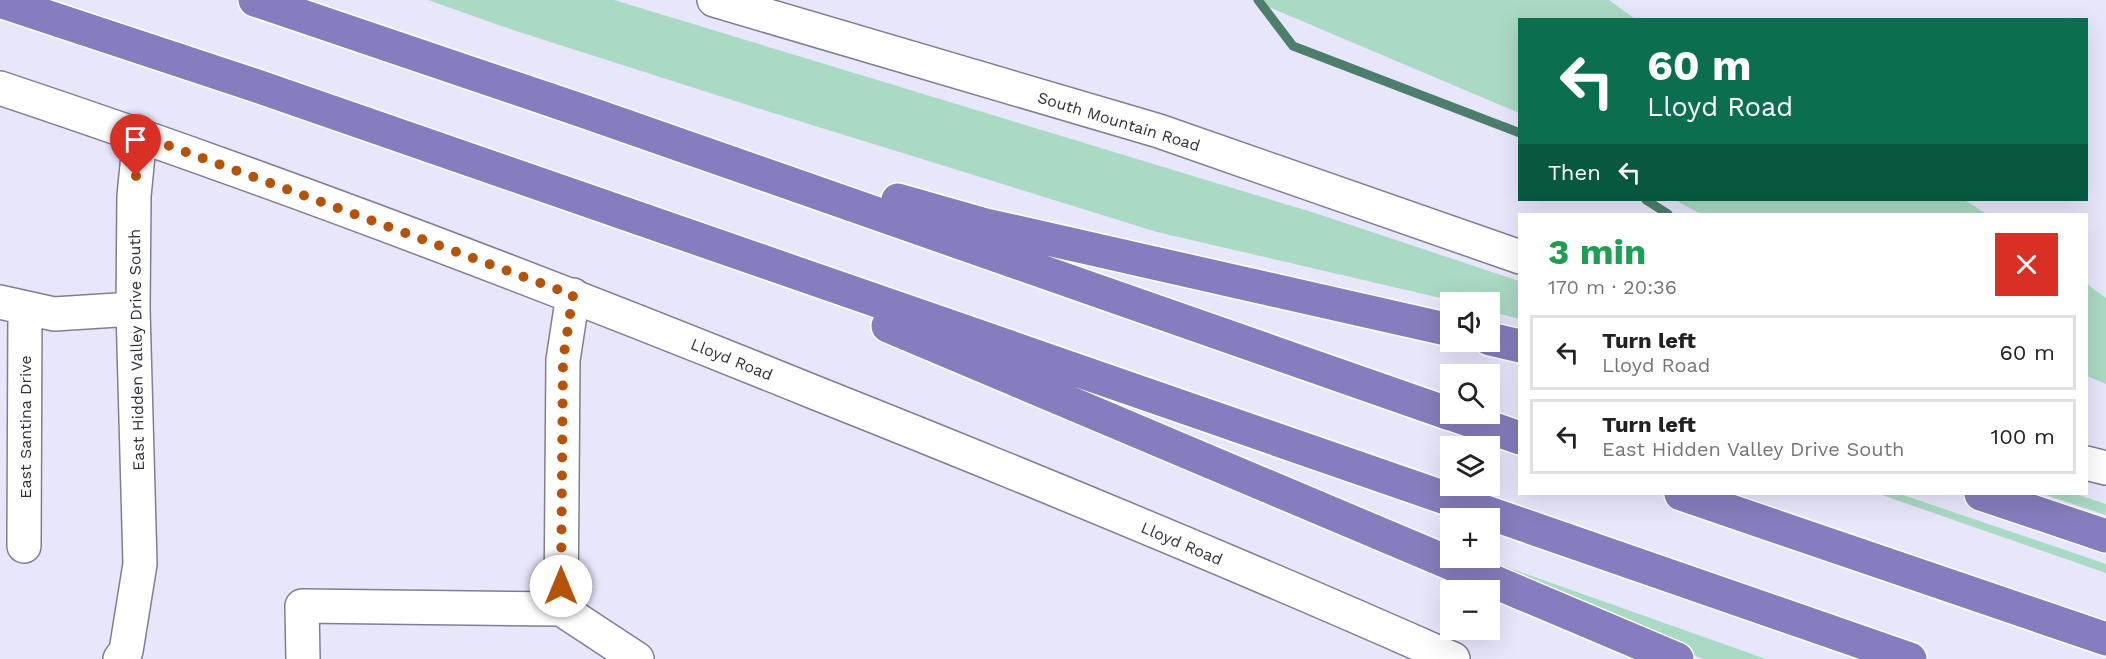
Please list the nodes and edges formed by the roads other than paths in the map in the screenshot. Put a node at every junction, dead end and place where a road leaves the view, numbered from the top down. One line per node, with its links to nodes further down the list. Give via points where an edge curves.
1 (255, 0): 5 (highway)
2 (714, 0): 8 (street, South Mountain Road, via 1159,131)
3 (0, 1): 7 (highway)
4 (0, 88): 6 (street, Lloyd Road)
5 (580, 110): 12 (highway, via 769,159 986,225); 15 (highway)
6 (140, 135): 9 (street, Lloyd Road); 11 (street, East Hidden Valley Drive South, via 134,196)
7 (638, 219): 30 (highway); 31 (highway)
8 (1518, 256)
9 (573, 295): 24 (street, via 563,360); 29 (street, Lloyd Road, via 915,432)
10 (13, 305): 11 (street, via 54,314); 23 (street, East Santina Drive)
11 (133, 309): 26 (street, East Hidden Valley Drive South, via 140,564 126,651)
12 (1440, 328)
13 (1500, 341): 14 (highway)
14 (1518, 346)
15 (1440, 410)
16 (1480, 424): 17 (highway)
17 (1518, 437)
18 (2088, 464): 19 (street)
19 (2106, 468)
20 (1684, 495): 25 (highway)
21 (1984, 495): 22 (highway)
22 (2106, 536)
23 (24, 546)
24 (561, 609): 27 (street, via 302,606); 28 (street)
25 (2106, 639)
26 (120, 659)
27 (303, 659)
28 (637, 659)
29 (1454, 659)
30 (1677, 659)
31 (1910, 659)

